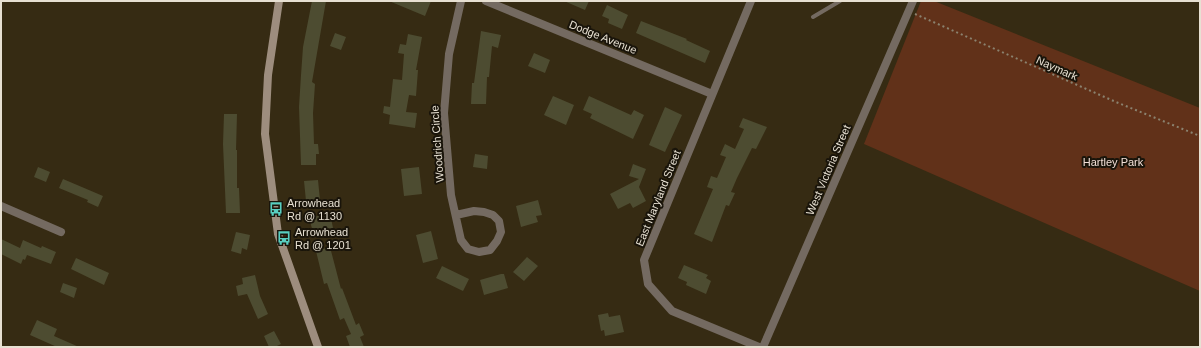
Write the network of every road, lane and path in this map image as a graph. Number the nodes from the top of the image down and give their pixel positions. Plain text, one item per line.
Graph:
1 (279, 1) edge
2 (461, 1) edge
3 (486, 1) edge
4 (751, 1) edge
5 (840, 1) edge
6 (913, 1) edge
7 (908, 12) junction
8 (813, 17) dead end
9 (712, 94) junction
10 (1200, 136) edge
11 (1, 206) edge
12 (456, 215) junction
13 (61, 232) dead end
14 (318, 347) edge
15 (759, 347) edge
16 (763, 347) edge

1 - 14 street
2 - 12 street, Woodrich Circle
3 - 9 street, Dodge Avenue
4 - 9 street, East Maryland Street
5 - 8 lane
6 - 7 street, West Victoria Street
7 - 10 path, Naymark
7 - 16 street, West Victoria Street
9 - 15 street, East Maryland Street
11 - 13 street
12 - 12 street, Woodrich Circle

